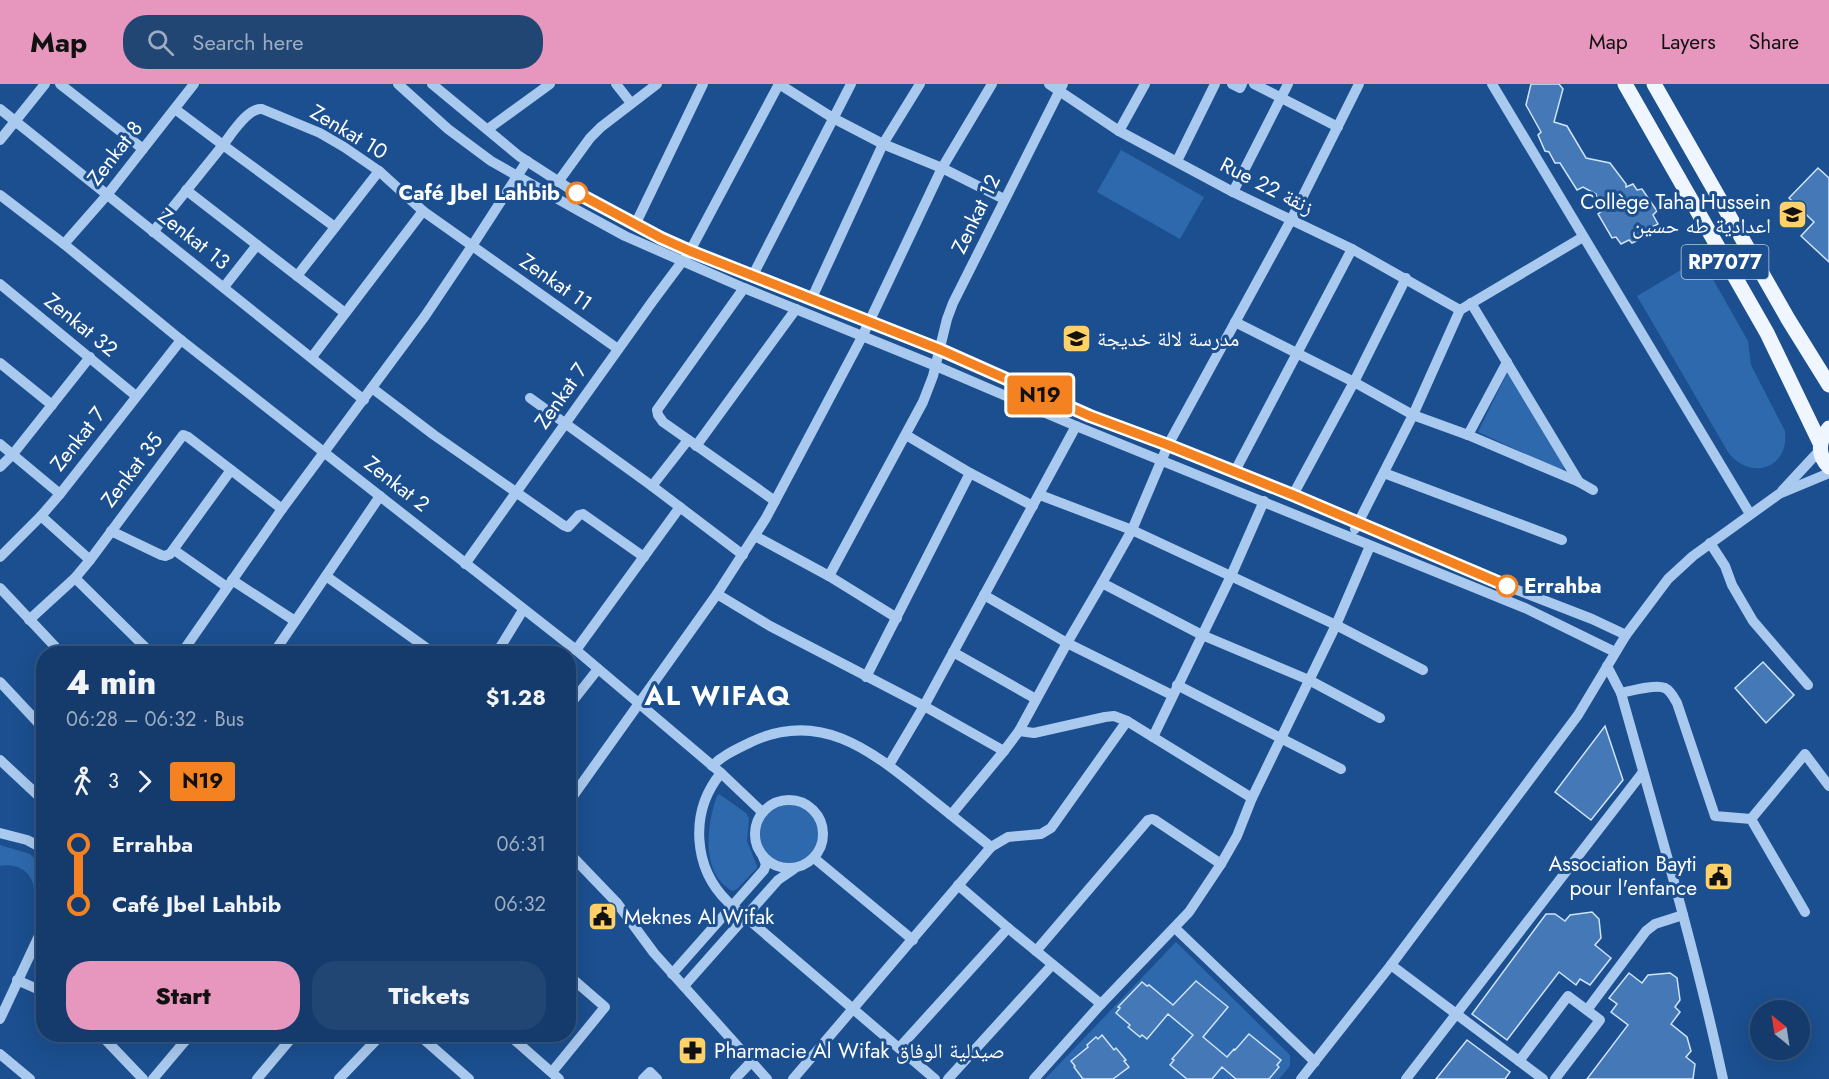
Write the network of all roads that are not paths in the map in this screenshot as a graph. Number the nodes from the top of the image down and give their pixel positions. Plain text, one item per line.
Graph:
1 (45, 84) edge
2 (60, 84) edge
3 (194, 84) edge
4 (398, 84) edge
5 (550, 84) edge
6 (616, 84) edge
7 (657, 84) edge
8 (703, 84) edge
9 (779, 84) edge
10 (851, 84) edge
11 (920, 84) edge
12 (992, 84) edge
13 (1049, 84) edge
14 (1144, 84) edge
15 (1215, 84) edge
16 (1232, 84) edge
17 (1242, 84) edge
18 (1254, 84) edge
19 (1288, 84) edge
20 (1359, 84) edge
21 (1492, 84) edge
22 (1625, 84) edge
23 (1654, 84) edge
24 (438, 86) edge
25 (1061, 87) edge
26 (1280, 98) junction
27 (631, 103) junction
28 (0, 109) edge
29 (175, 109) junction
30 (833, 118) junction
31 (15, 121) junction
32 (1338, 127) junction
33 (488, 129) junction
34 (1119, 131) junction
35 (0, 140) edge
36 (883, 144) junction
37 (223, 145) junction
38 (143, 149) junction
39 (527, 161) junction
40 (1177, 161) junction
41 (942, 168) junction
42 (379, 171) junction
43 (517, 177) junction
44 (558, 182) junction
45 (186, 190) junction
46 (1233, 192) junction
47 (0, 195) edge
48 (107, 195) junction
49 (1004, 199) junction
50 (423, 211) junction
51 (1291, 220) junction
52 (635, 225) junction
53 (335, 227) junction
54 (153, 232) junction
55 (1583, 237) junction
56 (64, 243) junction
57 (257, 244) junction
58 (472, 246) junction
59 (1352, 249) junction
60 (690, 251) junction
61 (682, 261) junction
62 (297, 276) junction
63 (752, 277) junction
64 (1406, 278) junction
65 (0, 284) edge
66 (224, 287) junction
67 (744, 288) junction
68 (811, 300) junction
69 (1472, 303) junction
70 (796, 309) junction
71 (1460, 310) junction
72 (345, 313) junction
73 (868, 322) junction
74 (1235, 322) junction
75 (862, 337) junction
76 (181, 340) junction
77 (618, 349) junction
78 (941, 350) junction
79 (1298, 354) junction
80 (90, 357) junction
81 (312, 357) junction
82 (1507, 362) junction
83 (0, 363) edge
84 (936, 366) junction
85 (1354, 382) junction
86 (1829, 385) edge
87 (372, 388) junction
88 (136, 396) junction
89 (530, 398) dead end
90 (364, 400) junction
91 (52, 405) junction
92 (1413, 415) junction
93 (565, 423) junction
94 (1076, 426) junction
95 (1829, 428) edge
96 (906, 435) junction
97 (1468, 435) junction
98 (692, 443) junction
99 (0, 444) edge
100 (1168, 445) junction
101 (1820, 447) junction
102 (325, 453) junction
103 (13, 454) junction
104 (1161, 460) junction
105 (0, 467) edge
106 (1829, 467) edge
107 (231, 470) junction
108 (1235, 471) junction
109 (970, 473) junction
110 (1384, 473) junction
111 (1829, 473) edge
112 (1579, 482) junction
113 (652, 486) junction
114 (1593, 490) dead end
115 (517, 493) junction
116 (60, 494) junction
117 (1779, 494) junction
118 (1040, 495) junction
119 (1293, 495) junction
120 (380, 496) junction
121 (775, 501) junction
122 (1264, 501) junction
123 (1033, 506) junction
124 (680, 507) junction
125 (282, 509) junction
126 (1750, 514) junction
127 (41, 516) junction
128 (1358, 523) junction
129 (1132, 530) junction
130 (111, 531) junction
131 (755, 536) junction
132 (1352, 538) junction
133 (1562, 540) dead end
134 (1710, 543) junction
135 (1370, 546) junction
136 (174, 550) junction
137 (743, 555) junction
138 (0, 557) edge
139 (644, 557) junction
140 (90, 560) junction
141 (465, 564) junction
142 (326, 576) junction
143 (829, 576) junction
144 (1232, 576) junction
145 (75, 578) junction
146 (230, 583) junction
147 (1102, 583) junction
148 (0, 588) edge
149 (717, 594) junction
150 (984, 595) junction
151 (523, 610) junction
152 (897, 618) junction
153 (29, 620) junction
154 (295, 621) junction
155 (1336, 625) junction
156 (1202, 635) junction
157 (1626, 635) junction
158 (1067, 643) junction
159 (54, 646) edge
160 (144, 646) edge
161 (187, 646) edge
162 (278, 646) edge
163 (424, 646) edge
164 (501, 646) edge
165 (571, 646) edge
166 (576, 650) joint
167 (953, 652) junction
168 (1615, 652) junction
169 (1608, 666) junction
170 (598, 669) junction
171 (1424, 670) dead end
172 (867, 677) junction
173 (1309, 680) junction
174 (0, 682) edge
175 (1808, 685) dead end
176 (1175, 690) junction
177 (1620, 693) junction
178 (576, 697) edge
179 (1036, 699) junction
180 (638, 704) junction
181 (924, 706) junction
182 (1380, 718) dead end
183 (36, 720) edge
184 (1127, 721) junction
185 (1019, 731) junction
186 (1153, 737) junction
187 (1281, 738) junction
188 (1004, 752) junction
189 (0, 760) edge
190 (889, 765) junction
191 (1341, 769) dead end
192 (716, 770) junction
193 (1643, 772) junction
194 (1829, 786) edge
195 (576, 792) edge
196 (36, 794) edge
197 (1252, 798) junction
198 (762, 812) junction
199 (951, 815) junction
200 (1751, 819) junction
201 (0, 833) edge
202 (36, 845) edge
203 (991, 848) junction
204 (763, 857) junction
205 (814, 858) junction
206 (576, 860) edge
207 (1221, 864) junction
208 (797, 868) junction
209 (958, 885) junction
210 (733, 906) junction
211 (1805, 912) dead end
212 (1683, 915) junction
213 (746, 916) junction
214 (1008, 928) junction
215 (1175, 928) junction
216 (913, 940) junction
217 (36, 942) edge
218 (1036, 951) junction
219 (1391, 965) junction
220 (1052, 966) junction
221 (672, 974) junction
222 (17, 981) junction
223 (576, 982) edge
224 (684, 986) junction
225 (36, 989) edge
226 (1101, 1004) junction
227 (854, 1009) junction
228 (1587, 1010) junction
229 (1457, 1014) junction
230 (0, 1019) edge
231 (108, 1042) edge
232 (185, 1042) edge
233 (288, 1042) edge
234 (374, 1042) edge
235 (427, 1042) edge
236 (517, 1042) edge
237 (899, 1048) junction
238 (0, 1054) edge
239 (1519, 1061) junction
240 (751, 1062) junction
241 (1314, 1062) junction
242 (555, 1075) edge
243 (921, 1075) edge
244 (30, 1079) edge
245 (143, 1079) edge
246 (153, 1079) edge
247 (257, 1079) edge
248 (339, 1079) edge
249 (469, 1079) edge
250 (643, 1079) edge
251 (657, 1079) edge
252 (735, 1079) edge
253 (767, 1079) edge
254 (793, 1079) edge
255 (935, 1079) edge
256 (948, 1079) edge
257 (1034, 1079) edge
258 (1301, 1079) edge
259 (1406, 1079) edge
260 (1543, 1079) edge
261 (1555, 1079) edge
262 (1723, 1079) edge

1 - 31 street
2 - 38 street
3 - 29 street, Zenkat 8
4 - 43 street
5 - 33 street
6 - 27 street
7 - 27 street
8 - 52 street
9 - 30 street
9 - 60 street, Zenkat 7
10 - 30 street
11 - 36 street
12 - 41 street
13 - 25 street, Rue 22 زنقة
14 - 34 street
15 - 40 street
16 - 17 street
18 - 26 street
19 - 26 street
20 - 32 street
21 - 55 street
22 - 101 main road, RP7077
23 - 86 main road, RP7077
24 - 33 street
25 - 34 street, Rue 22 زنقة
25 - 49 street, Zenkat 12
26 - 32 street
26 - 46 street
27 - 44 street
28 - 31 street, Zenkat 13
29 - 37 street
29 - 38 street, Zenkat 8
30 - 36 street
30 - 63 street
31 - 35 street
31 - 48 street, Zenkat 13
32 - 51 street
33 - 39 street
34 - 40 street, Rue 22 زنقة
36 - 41 street
36 - 68 street
37 - 42 street, Zenkat 10
37 - 45 street
37 - 53 street
38 - 48 street, Zenkat 8
39 - 43 street
39 - 44 street
40 - 46 street, Rue 22 زنقة
41 - 49 street
41 - 73 street
42 - 50 street, Zenkat 10
42 - 53 street
43 - 58 street
43 - 61 street
44 - 52 street
45 - 54 street
45 - 57 street
46 - 51 street, Rue 22 زنقة
47 - 56 street, Zenkat 2
48 - 54 street, Zenkat 13
48 - 56 street, Zenkat 8
49 - 78 street, Zenkat 12
50 - 58 street, Zenkat 10
50 - 72 street
51 - 59 street, Rue 22 زنقة
51 - 74 street
52 - 60 street
53 - 62 street
54 - 66 street, Zenkat 13
55 - 69 street
55 - 126 street
56 - 76 street, Zenkat 2
57 - 62 street
57 - 66 street
58 - 77 street, Zenkat 11
58 - 87 street
59 - 64 street, Rue 22 زنقة
59 - 79 street
60 - 61 street, Zenkat 7
60 - 63 street
61 - 67 street
61 - 77 street, Zenkat 7
62 - 72 street
63 - 68 street
64 - 71 street, Rue 22 زنقة
64 - 85 street
65 - 80 street, Zenkat 32
66 - 81 street, Zenkat 13
67 - 70 street
67 - 98 street
68 - 73 street
69 - 71 street
69 - 82 street
70 - 75 street
70 - 98 street
71 - 92 street
72 - 81 street
73 - 75 street
73 - 78 street
74 - 79 street
74 - 100 street
75 - 84 street
75 - 121 street
76 - 88 street, Zenkat 7
76 - 102 street, Zenkat 2
77 - 93 street, Zenkat 7
78 - 84 street, Zenkat 12
78 - 100 street
79 - 85 street
79 - 108 street
80 - 88 street, Zenkat 32
80 - 91 street
81 - 90 street, Zenkat 13
82 - 97 street
82 - 112 street
83 - 91 street
84 - 94 street
84 - 96 street, Zenkat 12
85 - 92 street
85 - 119 street
87 - 90 street
87 - 115 street
88 - 116 street, Zenkat 7
89 - 93 street
90 - 102 street
91 - 103 street
92 - 97 street
92 - 110 street
93 - 113 street
93 - 115 street, Zenkat 7
94 - 104 street
94 - 118 street
95 - 101 main road
96 - 109 street
96 - 143 street, Zenkat 12
97 - 112 street
98 - 113 street
98 - 121 street
99 - 103 street
100 - 104 street
100 - 108 street
101 - 106 main road, RP7077
101 - 117 street
102 - 120 street, Zenkat 2
102 - 125 street
103 - 105 street
103 - 116 street
104 - 122 street
104 - 129 street
107 - 125 street, Zenkat 35
107 - 130 street, Zenkat 35
107 - 136 street
108 - 119 street
109 - 123 street
109 - 152 street
110 - 128 street
110 - 133 street
111 - 117 street
112 - 114 street
113 - 124 street
115 - 139 street
115 - 141 street, Zenkat 7
116 - 127 street, Zenkat 7
117 - 126 street
118 - 123 street
118 - 129 street
119 - 128 street
120 - 141 street, Zenkat 2
120 - 142 street
121 - 131 street
122 - 132 street
122 - 144 street
123 - 150 street
124 - 137 street
124 - 139 street
125 - 146 street
126 - 134 street
127 - 138 street, Zenkat 7
127 - 140 street
128 - 132 street
128 - 157 street
129 - 144 street
129 - 147 street
130 - 136 street
130 - 140 street, Zenkat 35
131 - 137 street
131 - 143 street
132 - 135 street
134 - 157 street
134 - 175 street
135 - 155 street
135 - 168 street
136 - 146 street
137 - 149 street
139 - 166 street
140 - 145 street, Zenkat 35
141 - 151 street, Zenkat 2
142 - 154 street
142 - 163 street
143 - 152 street
144 - 155 street
144 - 156 street
145 - 153 street, Zenkat 35
145 - 160 street
146 - 154 street
146 - 161 street
147 - 156 street
147 - 158 street
148 - 153 street
149 - 172 street
149 - 180 street
150 - 158 street
150 - 167 street
151 - 164 street
151 - 165 street, Zenkat 2
152 - 172 street
153 - 159 street
154 - 162 street
155 - 171 street
155 - 173 street
156 - 173 street
156 - 176 street
157 - 168 street
158 - 176 street
158 - 179 street
166 - 170 street, Zenkat 2
167 - 179 street
167 - 181 street
168 - 169 street
169 - 177 street
169 - 219 street
170 - 178 street
170 - 180 street, Zenkat 2
172 - 181 street
173 - 182 street
173 - 187 street
174 - 183 street
176 - 186 street
176 - 187 street
177 - 193 street
177 - 200 street
179 - 185 street
180 - 192 street, Zenkat 2
180 - 195 street
181 - 188 street
181 - 190 street
184 - 185 street
184 - 186 street
184 - 203 street
185 - 188 street
186 - 197 street
187 - 191 street
187 - 197 street
188 - 199 street
189 - 196 street
190 - 192 street
190 - 199 street
192 - 198 street, Zenkat 2
192 - 210 street
193 - 212 street
193 - 229 street
194 - 200 street
197 - 207 street
198 - 204 street
198 - 205 street
199 - 203 street
200 - 211 street
201 - 202 street
203 - 209 street
204 - 208 street
204 - 210 street
205 - 208 street
205 - 216 street
206 - 221 street
207 - 215 street
207 - 218 street
208 - 213 street
209 - 214 street
209 - 216 street
210 - 213 street
210 - 221 street
212 - 228 street
212 - 262 street
213 - 224 street
213 - 227 street
214 - 218 street
214 - 237 street
215 - 226 street
215 - 241 street
216 - 227 street
217 - 222 street
218 - 220 street
219 - 229 street
219 - 241 street
220 - 226 street
220 - 256 street
221 - 224 street
222 - 225 street
222 - 230 street
223 - 242 street
224 - 240 street
226 - 257 street
227 - 237 street
227 - 254 street
228 - 239 street
228 - 261 street
229 - 239 street
229 - 259 street
231 - 245 street
232 - 246 street
233 - 247 street
234 - 248 street
235 - 249 street
236 - 242 street
237 - 243 street
238 - 244 street
239 - 260 street
240 - 252 street
240 - 253 street
241 - 258 street
243 - 255 street
250 - 251 street

